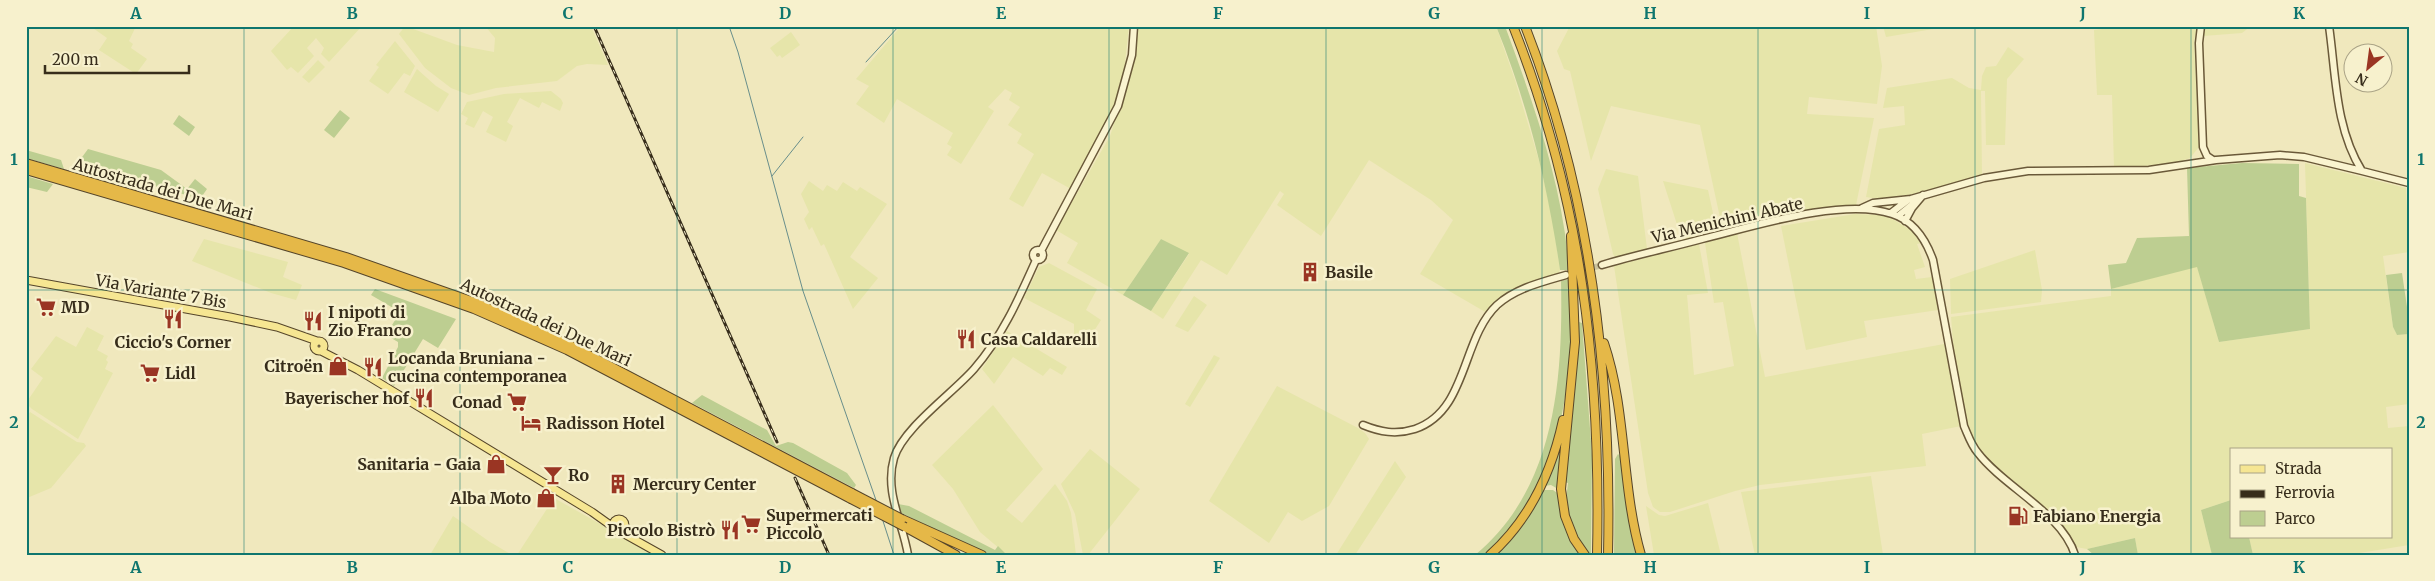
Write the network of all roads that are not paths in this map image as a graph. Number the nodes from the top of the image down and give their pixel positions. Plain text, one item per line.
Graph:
1 (1134, 26) edge
2 (1513, 26) edge
3 (1525, 26) edge
4 (2201, 26) edge
5 (2329, 26) edge
6 (2203, 158) junction
7 (26, 163) edge
8 (26, 170) edge
9 (2362, 171) junction
10 (2409, 183) edge
11 (1914, 200) junction
12 (1859, 210) junction
13 (1894, 215) junction
14 (1905, 220) junction
15 (1573, 228) junction
16 (1602, 265) tunnel mouth
17 (1566, 276) dead end
18 (26, 280) edge
19 (1600, 329) junction
20 (1570, 386) junction
21 (1363, 425) dead end
22 (852, 496) junction
23 (592, 512) junction
24 (617, 519) junction
25 (902, 519) junction
26 (625, 525) junction
27 (616, 529) junction
28 (638, 540) junction
29 (662, 555) edge
30 (908, 555) edge
31 (956, 555) edge
32 (971, 555) edge
33 (982, 555) edge
34 (1490, 555) edge
35 (1585, 555) edge
36 (1597, 555) edge
37 (1608, 555) edge
38 (1641, 555) edge
39 (2075, 555) edge

1 - 30 street
2 - 15 highway
3 - 19 highway
4 - 6 street
5 - 9 street
6 - 9 street
6 - 11 street
7 - 22 highway, Autostrada dei Due Mari
8 - 22 highway, Autostrada dei Due Mari
9 - 10 street
11 - 12 street
11 - 13 street
11 - 14 street
12 - 13 street
12 - 16 street, Via Menichini Abate
13 - 14 street
14 - 39 street
15 - 20 highway
15 - 36 highway
17 - 21 street
18 - 23 main road, Via Variante 7 Bis
19 - 37 highway
19 - 38 highway
20 - 34 highway
20 - 35 highway
22 - 25 highway, Autostrada dei Due Mari, bridge
22 - 31 highway, Autostrada dei Due Mari, bridge
23 - 24 main road, Via Variante 7 Bis
23 - 27 main road, Via Variante 7 Bis
24 - 26 main road
24 - 27 main road
25 - 32 highway, Autostrada dei Due Mari
25 - 33 highway
26 - 27 main road
26 - 28 main road, Via Variante 7 Bis
27 - 28 main road, Via Variante 7 Bis
28 - 29 main road, Via Variante 7 Bis

